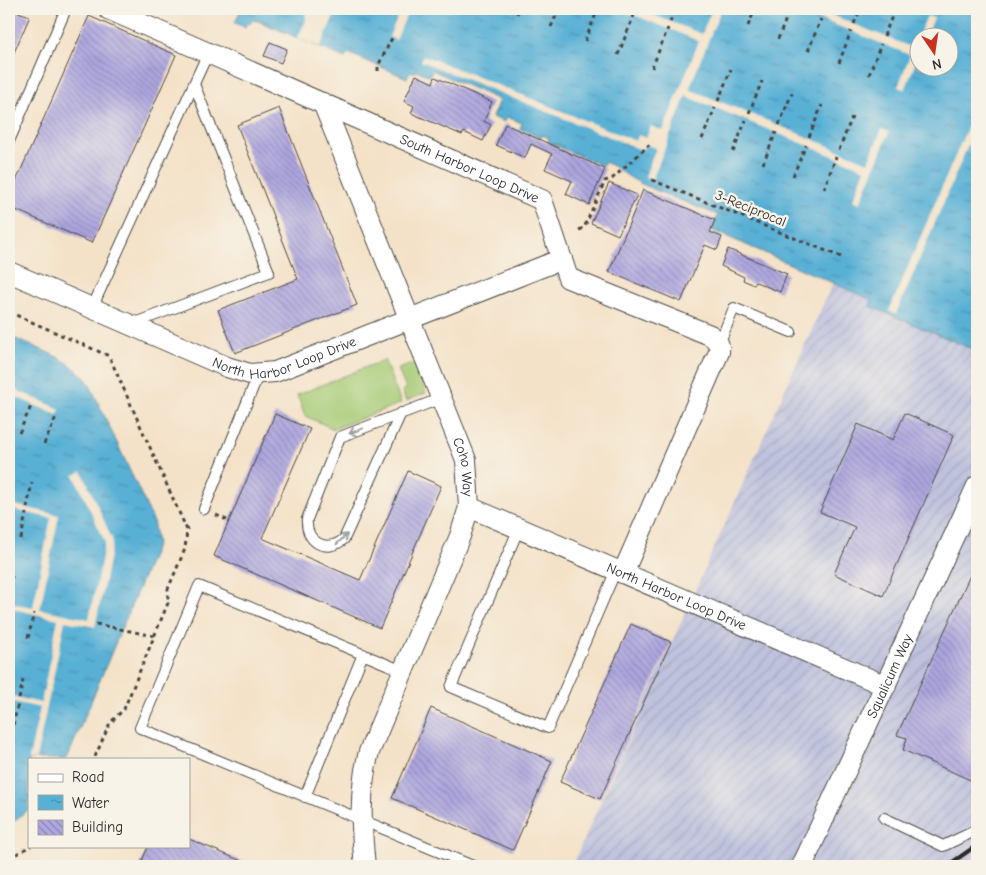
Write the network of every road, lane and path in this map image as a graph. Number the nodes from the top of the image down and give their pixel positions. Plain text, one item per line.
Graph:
1 (66, 9) edge
2 (108, 9) edge
3 (519, 9) edge
4 (559, 9) edge
5 (598, 9) edge
6 (676, 9) edge
7 (755, 9) edge
8 (790, 9) edge
9 (860, 9) edge
10 (895, 9) edge
11 (517, 14) dead end
12 (634, 15) dead end
13 (821, 19) dead end
14 (670, 22) dead end
15 (854, 24) dead end
16 (748, 26) dead end
17 (551, 28) dead end
18 (668, 28) dead end
19 (851, 31) dead end
20 (884, 36) dead end
21 (392, 38) dead end
22 (778, 38) dead end
23 (585, 41) dead end
24 (882, 44) dead end
25 (808, 51) dead end
26 (208, 53) junction
27 (618, 55) dead end
28 (838, 63) dead end
29 (652, 68) dead end
30 (731, 69) dead end
31 (378, 71) dead end
32 (868, 75) dead end
33 (762, 81) dead end
34 (194, 84) junction
35 (792, 93) dead end
36 (718, 101) dead end
37 (322, 103) junction
38 (822, 105) dead end
39 (715, 108) dead end
40 (749, 113) dead end
41 (852, 117) dead end
42 (746, 120) dead end
43 (778, 125) dead end
44 (776, 132) dead end
45 (809, 137) dead end
46 (702, 139) dead end
47 (9, 141) edge
48 (649, 145) dead end
49 (806, 145) dead end
50 (839, 150) dead end
51 (733, 152) dead end
52 (836, 157) dead end
53 (763, 164) dead end
54 (793, 176) dead end
55 (652, 180) dead end
56 (824, 188) dead end
57 (579, 230) dead end
58 (841, 256) dead end
59 (562, 259) junction
60 (9, 272) edge
61 (92, 308) junction
62 (9, 312) edge
63 (410, 319) junction
64 (130, 325) junction
65 (791, 332) dead end
66 (719, 344) junction
67 (258, 375) junction
68 (442, 398) junction
69 (32, 404) dead end
70 (401, 413) junction
71 (57, 415) dead end
72 (19, 433) dead end
73 (44, 444) dead end
74 (32, 482) dead end
75 (977, 486) edge
76 (469, 506) junction
77 (27, 508) dead end
78 (204, 509) dead end
79 (26, 513) dead end
80 (519, 528) junction
81 (21, 538) dead end
82 (619, 571) junction
83 (12, 576) dead end
84 (9, 594) edge
85 (34, 613) dead end
86 (96, 624) dead end
87 (154, 636) junction
88 (28, 638) dead end
89 (363, 654) junction
90 (403, 671) junction
91 (24, 676) dead end
92 (886, 686) junction
93 (19, 698) dead end
94 (18, 703) dead end
95 (13, 725) dead end
96 (94, 758) edge
97 (304, 797) junction
98 (884, 818) dead end
99 (361, 820) junction
100 (977, 830) edge
101 (28, 848) edge
102 (9, 858) edge
103 (365, 866) edge
104 (473, 866) edge
105 (802, 866) edge

1 - 47 lane
2 - 26 street, South Harbor Loop Drive
3 - 11 path
4 - 17 path
5 - 23 path
6 - 14 path
7 - 16 path
8 - 22 path
9 - 15 path
10 - 20 path
12 - 27 path
13 - 25 path
18 - 29 path
19 - 28 path
21 - 31 path
24 - 32 path
26 - 34 lane
26 - 37 street, South Harbor Loop Drive
30 - 36 path
33 - 40 path
34 - 61 lane
34 - 64 lane
35 - 43 path
37 - 59 street, South Harbor Loop Drive
37 - 63 street, Coho Way
38 - 45 path
39 - 46 path
41 - 50 path
42 - 51 path
44 - 53 path
48 - 57 path
49 - 54 path
52 - 56 path
55 - 58 path, 3-Reciprocal
59 - 63 street, North Harbor Loop Drive
59 - 66 street, South Harbor Loop Drive
60 - 61 street, North Harbor Loop Drive
61 - 64 street, North Harbor Loop Drive
62 - 87 path
63 - 67 street, North Harbor Loop Drive
63 - 68 street, Coho Way
64 - 67 street, North Harbor Loop Drive
65 - 66 lane
66 - 82 street
67 - 78 lane
68 - 70 lane
68 - 76 street, Coho Way
69 - 72 path
70 -> 70 lane
71 - 73 path
74 - 77 path
75 - 92 street, Squalicum Way
76 - 80 street, North Harbor Loop Drive
76 - 90 street, Coho Way
79 - 81 path
80 - 82 street, North Harbor Loop Drive
80 - 82 lane
82 - 92 street, North Harbor Loop Drive
83 - 84 path
85 - 88 path
86 - 87 path
87 - 96 path
89 - 90 lane
89 - 97 lane
89 - 97 lane
90 - 99 street, Coho Way
91 - 93 path
92 - 105 street, Squalicum Way
94 - 95 path
97 - 99 lane
98 - 100 lane
99 - 103 street, Coho Way
99 - 104 lane
101 - 102 path

